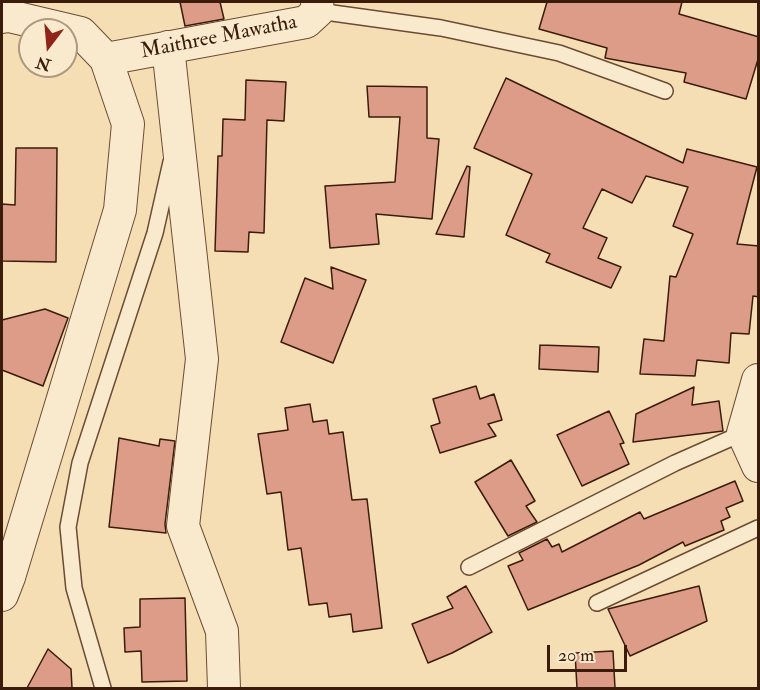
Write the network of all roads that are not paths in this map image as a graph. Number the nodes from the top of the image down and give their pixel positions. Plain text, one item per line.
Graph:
1 (318, 6) edge
2 (6, 11) edge
3 (168, 47) junction
4 (106, 59) junction
5 (665, 91) dead end
6 (178, 130) junction
7 (759, 380) edge
8 (744, 433) junction
9 (759, 466) edge
10 (759, 528) edge
11 (469, 567) dead end
12 (2, 596) edge
13 (597, 603) dead end
14 (103, 688) edge
15 (224, 688) edge

1 - 3 street, Maithree Mawatha
1 - 5 lane
2 - 4 street
3 - 4 street, Maithree Mawatha
3 - 6 street
4 - 12 street
6 - 14 lane
6 - 15 street
7 - 8 street
8 - 9 street
8 - 11 lane
10 - 13 lane

